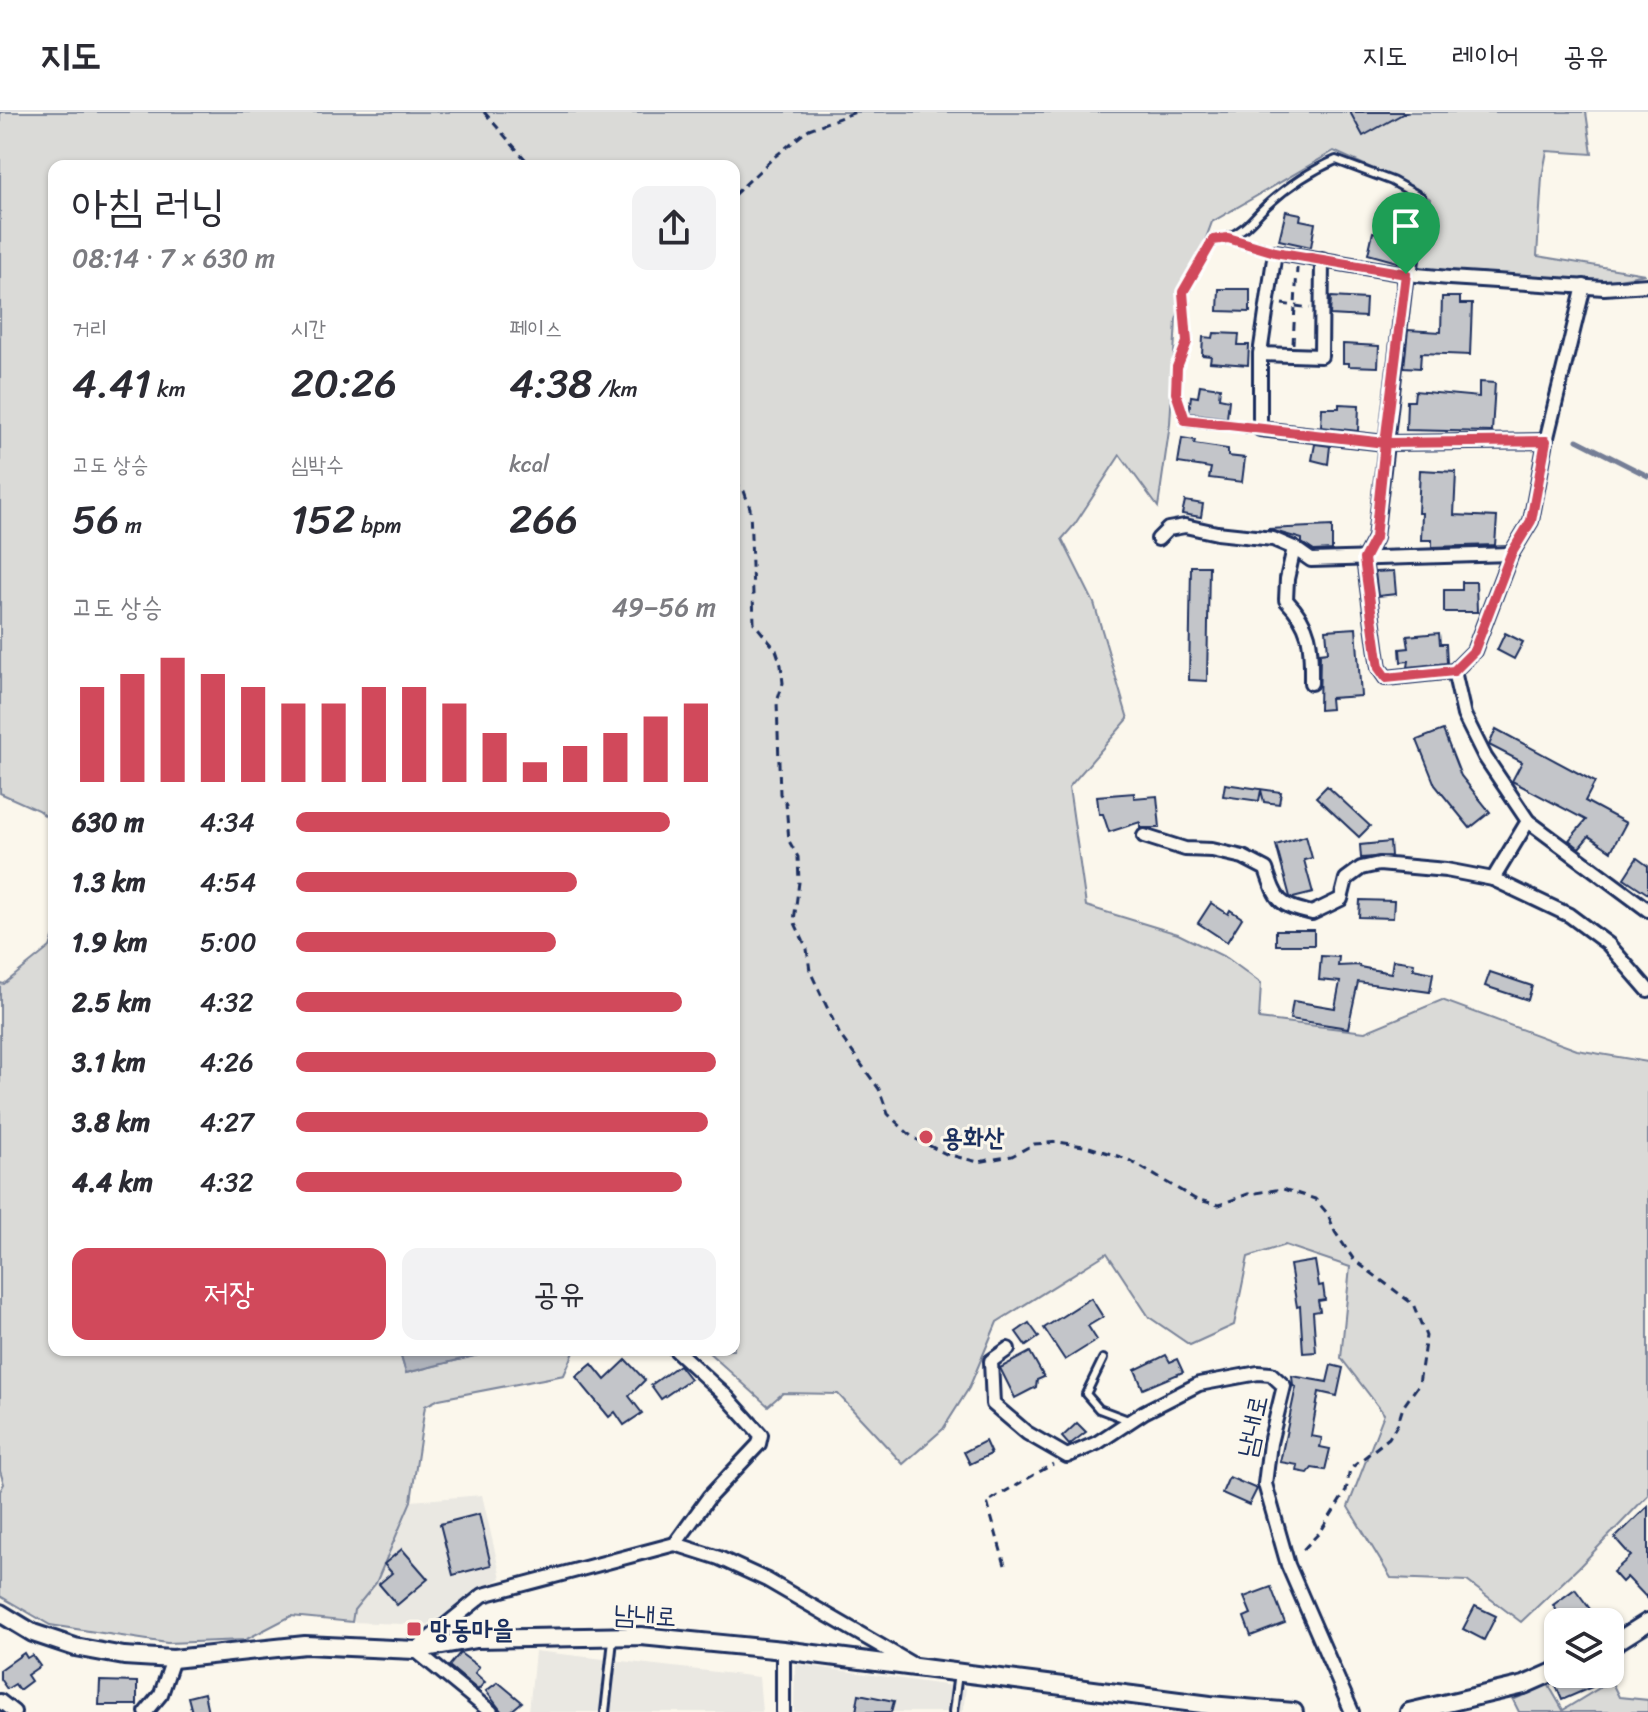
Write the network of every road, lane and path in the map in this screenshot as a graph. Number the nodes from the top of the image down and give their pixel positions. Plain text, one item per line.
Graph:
1 (484, 112) edge
2 (856, 112) edge
3 (526, 160) edge
4 (740, 189) edge
5 (1228, 238) junction
6 (1275, 252) junction
7 (1297, 255) junction
8 (1322, 259) junction
9 (1409, 274) junction
10 (1648, 285) edge
11 (1584, 286) junction
12 (1268, 302) junction
13 (1295, 306) junction
14 (1322, 309) junction
15 (1260, 354) junction
16 (1292, 356) junction
17 (1260, 429) junction
18 (1546, 441) junction
19 (1385, 443) junction
20 (740, 487) edge
21 (1158, 539) dead end
22 (1294, 548) junction
23 (1511, 554) junction
24 (1364, 559) junction
25 (1454, 671) junction
26 (1311, 683) dead end
27 (1528, 821) junction
28 (1144, 836) dead end
29 (1493, 879) junction
30 (1648, 910) edge
31 (1648, 990) edge
32 (1008, 1349) dead end
33 (683, 1356) edge
34 (1103, 1359) dead end
35 (1131, 1421) junction
36 (1067, 1456) junction
37 (675, 1544) junction
38 (1005, 1565) dead end
39 (1288, 1565) junction
40 (0, 1613) edge
41 (1648, 1622) edge
42 (614, 1636) junction
43 (1624, 1637) edge
44 (415, 1650) junction
45 (783, 1650) junction
46 (173, 1659) junction
47 (918, 1668) junction
48 (958, 1673) junction
49 (1544, 1676) edge
50 (0, 1701) edge
51 (14, 1712) edge
52 (146, 1712) edge
53 (491, 1712) edge
54 (605, 1712) edge
55 (783, 1712) edge
56 (953, 1712) edge
57 (1294, 1712) edge
58 (1352, 1712) edge
59 (1409, 1712) edge

1 - 3 path
2 - 4 path
5 - 6 lane
5 - 9 lane
5 - 17 lane
6 - 7 street
6 - 12 street
7 - 8 street
7 - 13 path
8 - 9 street
8 - 14 street
9 - 11 street
9 - 19 street
10 - 11 street
11 - 18 street
12 - 13 path
12 - 15 street
13 - 14 path
13 - 16 path
14 - 16 street
15 - 16 street
15 - 17 street
17 - 19 street
18 - 19 street
18 - 23 street
19 - 24 street
20 - 39 path
21 - 22 street
22 - 24 street
22 - 26 street
23 - 24 street
23 - 25 street
24 - 25 street
25 - 27 street
27 - 29 street
27 - 30 street
28 - 29 street
29 - 31 street
32 - 36 street
33 - 37 street
34 - 35 lane
35 - 36 street, 남내로
35 - 39 street, 남내로
36 - 38 path
37 - 44 street
37 - 47 street
39 - 58 street, 남내로
40 - 46 street, 남내로
41 - 43 street
42 - 44 street, 남내로
42 - 45 street, 남내로
42 - 54 lane
44 - 46 street, 남내로
44 - 53 street
45 - 47 street, 남내로
45 - 55 street
46 - 52 street
47 - 48 street, 남내로
48 - 56 lane
48 - 57 street, 남내로
49 - 59 street
50 - 51 street

